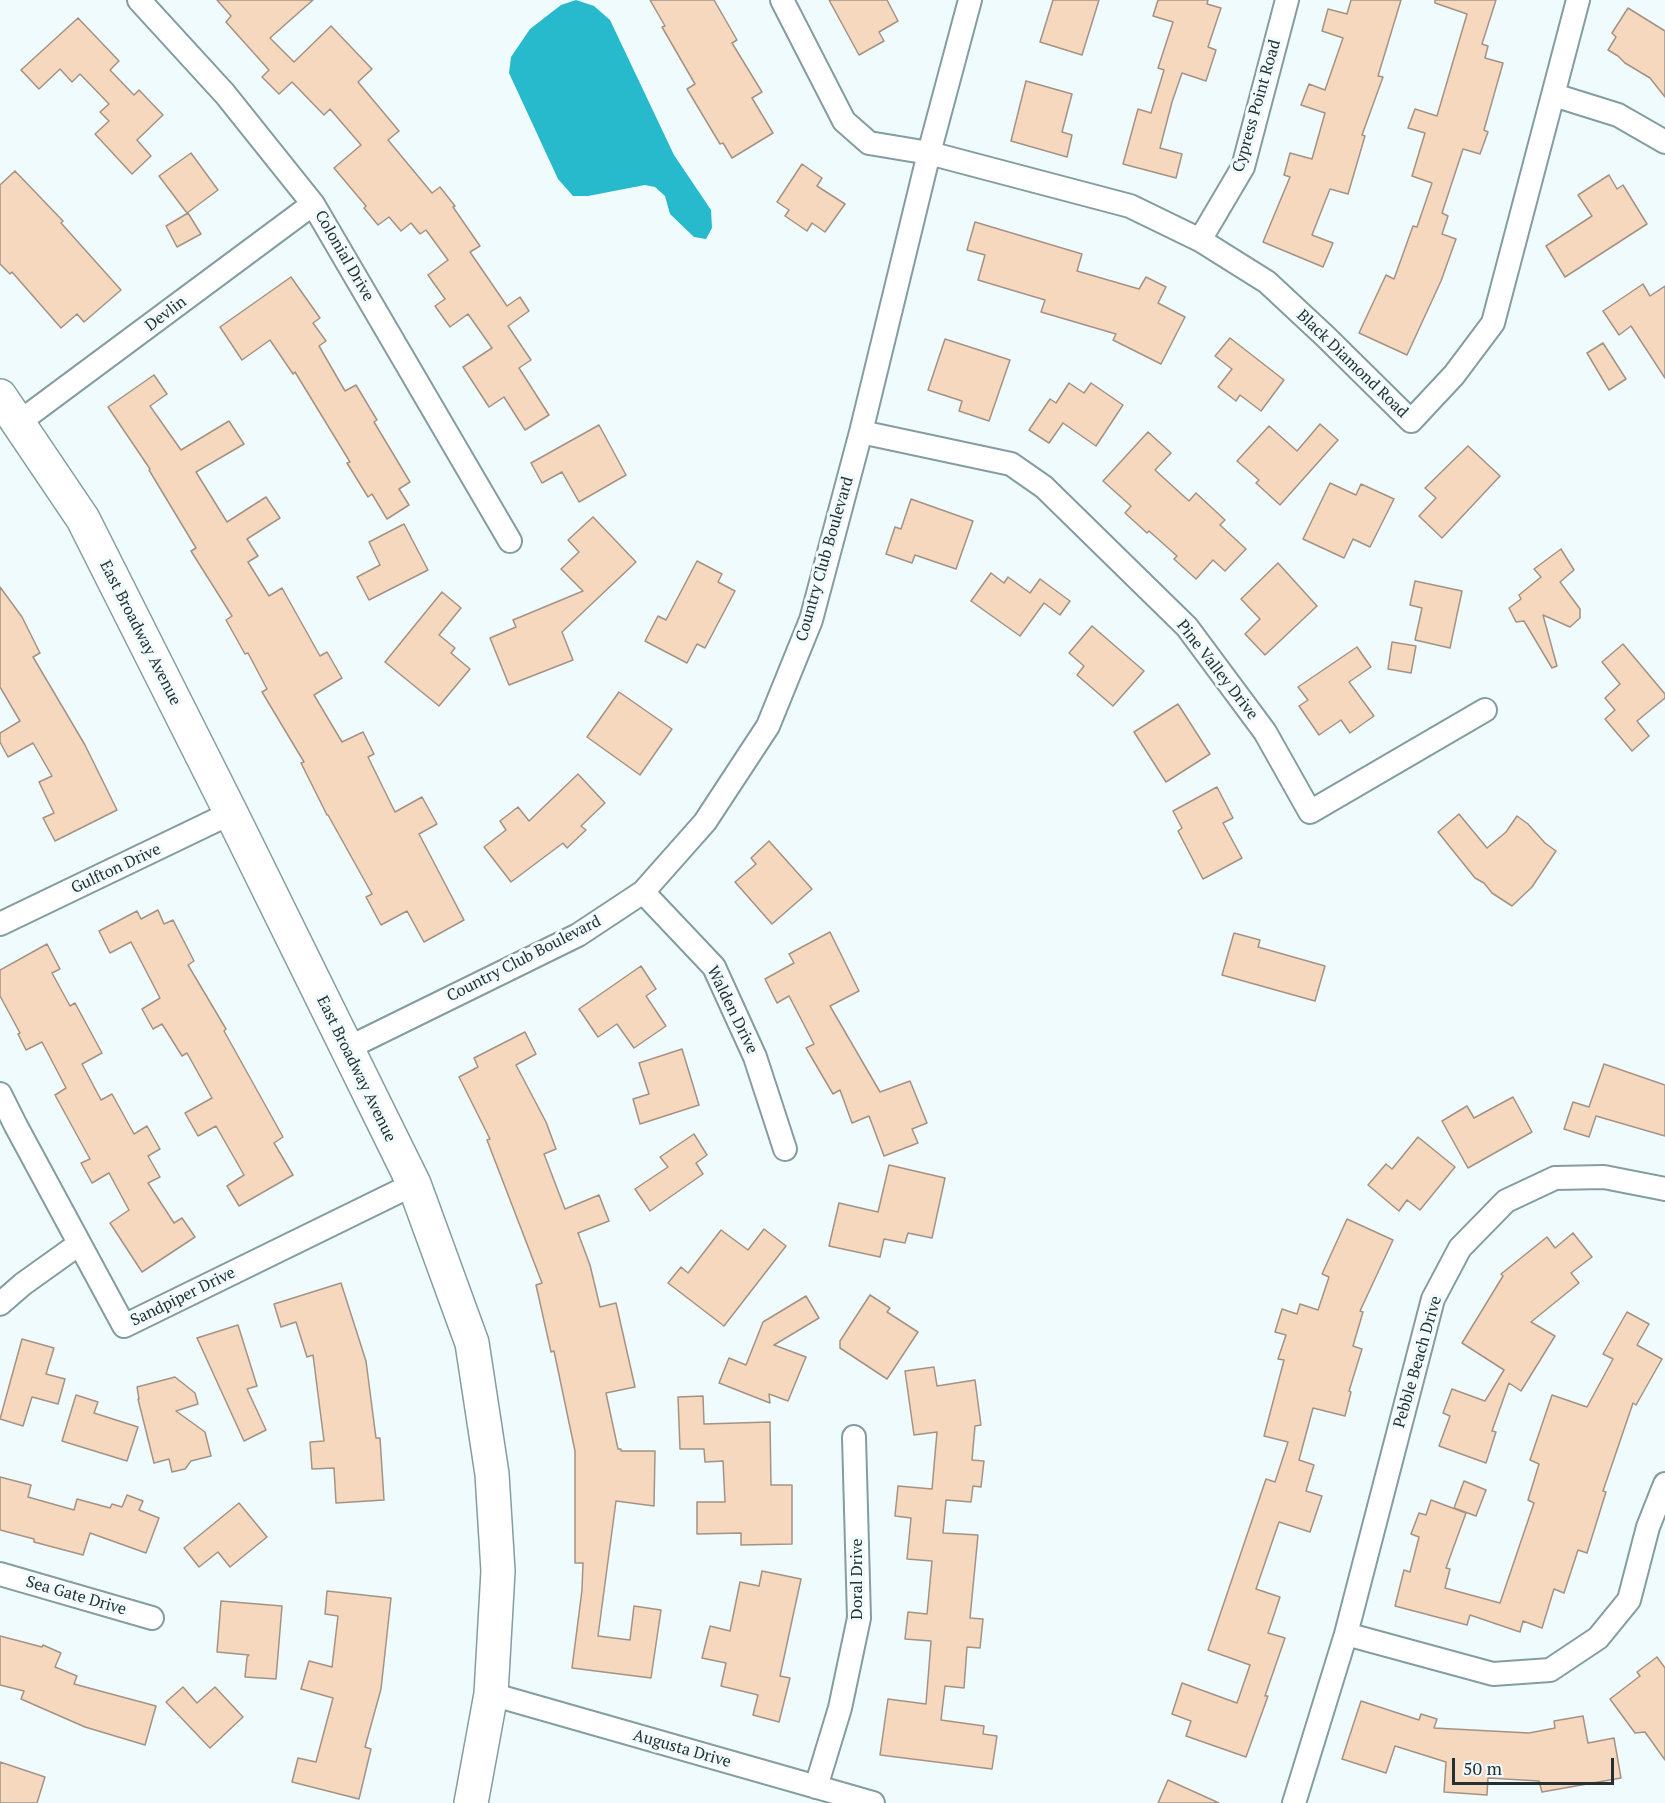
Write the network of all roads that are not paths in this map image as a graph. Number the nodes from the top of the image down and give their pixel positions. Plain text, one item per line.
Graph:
1 (139, 0) edge
2 (782, 0) edge
3 (970, 0) edge
4 (1287, 0) edge
5 (1578, 0) edge
6 (1554, 95) junction
7 (1665, 142) edge
8 (929, 153) junction
9 (313, 204) junction
10 (1200, 240) junction
11 (0, 396) edge
12 (18, 423) junction
13 (861, 432) junction
14 (510, 541) dead end
15 (1485, 710) dead end
16 (231, 813) junction
17 (643, 892) junction
18 (0, 924) edge
19 (346, 1049) junction
20 (0, 1094) edge
21 (785, 1149) dead end
22 (414, 1184) junction
23 (1665, 1189) edge
24 (79, 1244) junction
25 (0, 1304) edge
26 (854, 1437) dead end
27 (1665, 1484) edge
28 (0, 1574) edge
29 (152, 1618) dead end
30 (1346, 1634) junction
31 (491, 1694) junction
32 (816, 1787) junction
33 (471, 1803) edge
34 (873, 1803) edge
35 (1294, 1803) edge

1 - 9 street, Colonial Drive
2 - 8 street, Black Diamond Road
3 - 8 street, Country Club Boulevard
4 - 10 street, Cypress Point Road
5 - 6 street, Black Diamond Road
6 - 7 street
6 - 10 street, Black Diamond Road
8 - 10 street, Black Diamond Road
8 - 13 street, Country Club Boulevard
9 - 12 street, Devlin
9 - 14 street, Colonial Drive
11 - 12 street, East Broadway Avenue
12 - 16 street, East Broadway Avenue
13 - 15 street, Pine Valley Drive
13 - 17 street, Country Club Boulevard
16 - 18 street, Gulfton Drive
16 - 19 street, East Broadway Avenue
17 - 19 street, Country Club Boulevard
17 - 21 street, Walden Drive
19 - 22 street, East Broadway Avenue
20 - 24 street, Sandpiper Drive
22 - 24 street, Sandpiper Drive
22 - 31 street, East Broadway Avenue
23 - 30 street, Pebble Beach Drive
24 - 25 street
26 - 32 street, Doral Drive
27 - 30 street
28 - 29 street, Sea Gate Drive
30 - 35 street, Pebble Beach Drive
31 - 32 street, Augusta Drive
31 - 33 street, East Broadway Avenue
32 - 34 street, Augusta Drive

